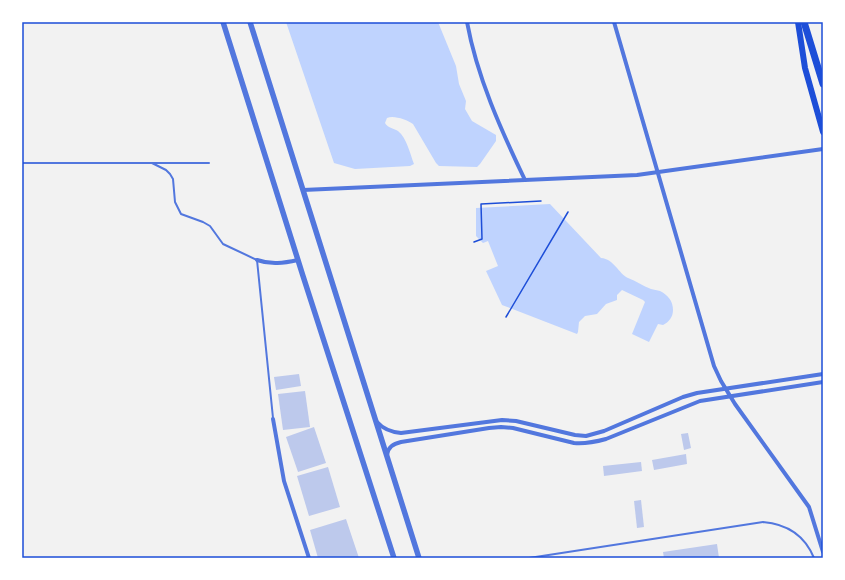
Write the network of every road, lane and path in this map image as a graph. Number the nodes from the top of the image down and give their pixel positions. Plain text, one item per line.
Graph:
1 (223, 22) edge
2 (250, 22) edge
3 (467, 22) edge
4 (614, 22) edge
5 (798, 22) edge
6 (804, 22) edge
7 (823, 84) edge
8 (823, 132) edge
9 (823, 148) edge
10 (152, 163) junction
11 (209, 163) dead end
12 (22, 164) edge
13 (658, 173) junction
14 (525, 180) junction
15 (303, 190) junction
16 (541, 201) dead end
17 (568, 212) dead end
18 (474, 242) dead end
19 (257, 260) junction
20 (298, 260) junction
21 (506, 317) dead end
22 (823, 374) edge
23 (823, 382) edge
24 (725, 388) junction
25 (730, 396) junction
26 (375, 418) junction
27 (273, 419) joint
28 (387, 456) junction
29 (823, 552) edge
30 (309, 558) edge
31 (394, 558) edge
32 (419, 558) edge
33 (529, 558) edge
34 (814, 558) edge

1 - 20 street
2 - 15 street
3 - 14 street
4 - 13 street
5 - 8 main road
6 - 7 main road
9 - 13 street
10 - 11 lane
10 - 12 lane
10 - 19 lane
13 - 14 street
13 - 24 street
14 - 15 street
15 - 26 street
16 - 18 path
17 - 21 path
19 - 20 street
19 - 27 lane
20 - 31 street
22 - 24 street
23 - 25 street
24 - 25 street
24 - 26 street
25 - 28 street
25 - 29 street
26 - 28 street
27 - 30 street
28 - 32 street
33 - 34 lane

